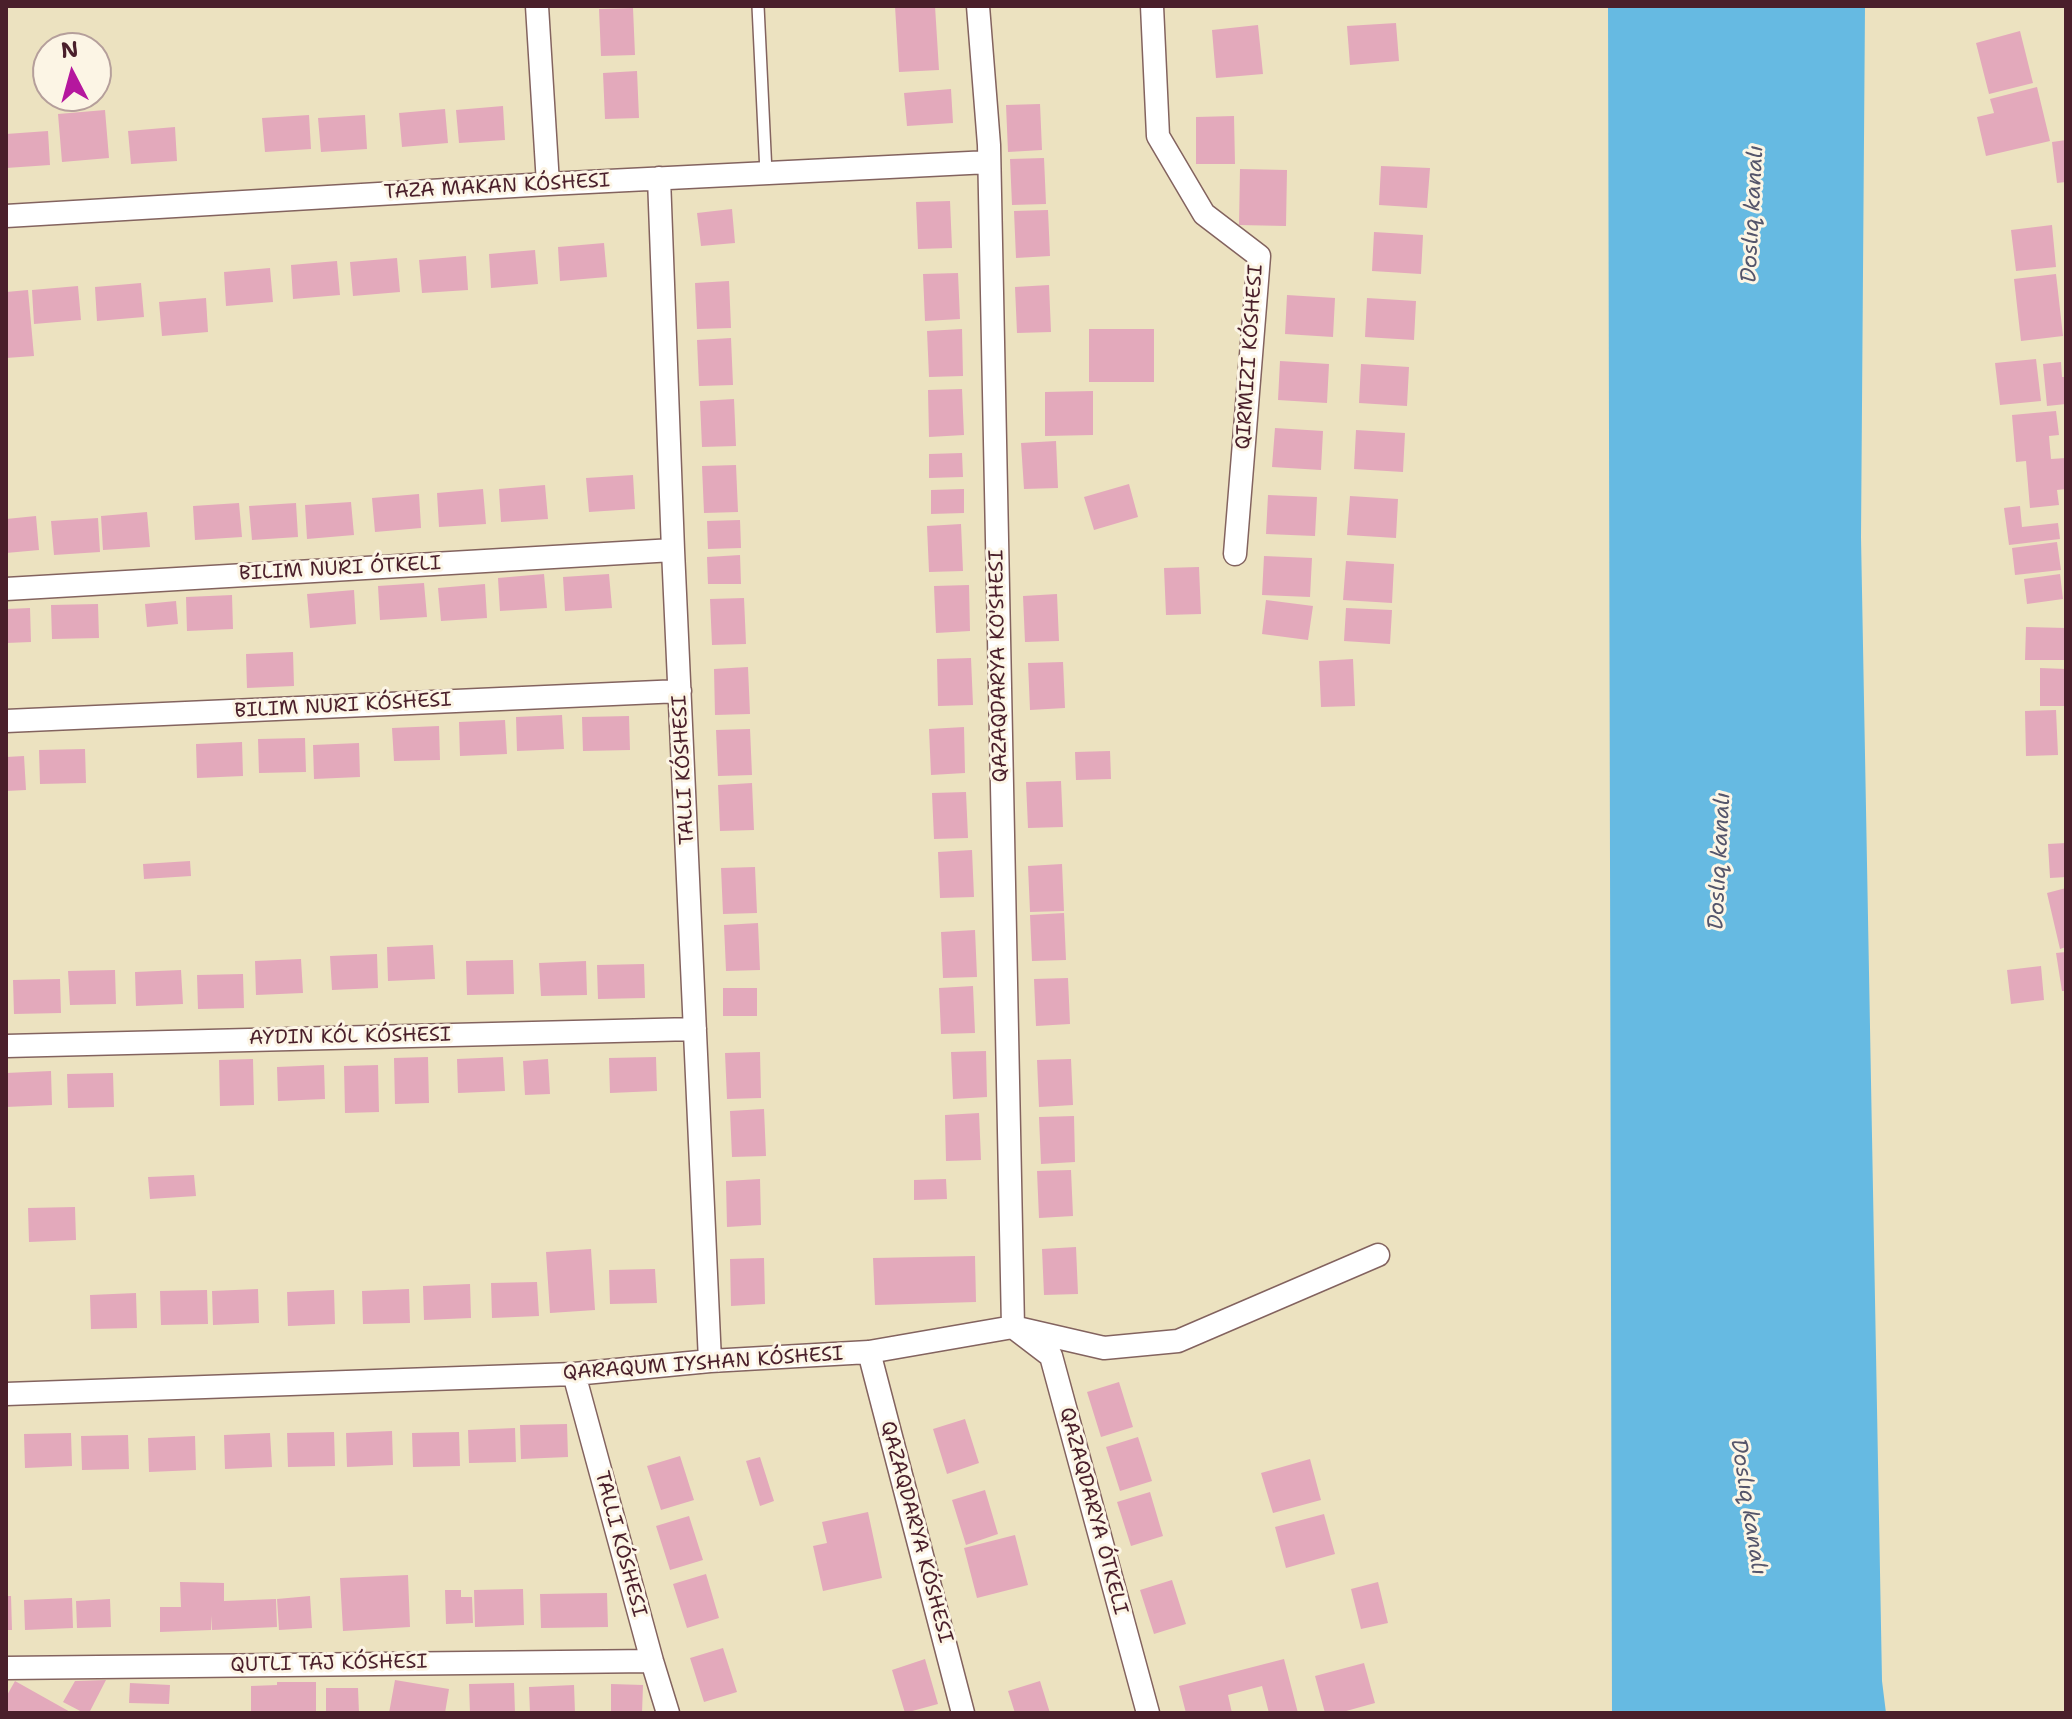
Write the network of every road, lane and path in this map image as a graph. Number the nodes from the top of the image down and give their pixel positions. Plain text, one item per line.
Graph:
1 (537, 6) edge
2 (758, 6) edge
3 (978, 6) edge
4 (1152, 6) edge
5 (989, 162) junction
6 (766, 173) junction
7 (659, 178) junction
8 (548, 184) junction
9 (6, 216) edge
10 (673, 550) junction
11 (1235, 554) dead end
12 (6, 589) edge
13 (680, 691) junction
14 (6, 721) edge
15 (695, 1029) junction
16 (6, 1046) edge
17 (1378, 1255) dead end
18 (1013, 1327) junction
19 (869, 1352) junction
20 (710, 1361) junction
21 (574, 1374) junction
22 (6, 1394) edge
23 (652, 1661) junction
24 (6, 1668) edge
25 (668, 1713) edge
26 (963, 1713) edge
27 (1148, 1713) edge

1 - 8 street
2 - 6 lane
3 - 5 street, QAZAQDARYA KO'SHESI
4 - 11 street
5 - 6 street, TAZA MAKAN KÓSHESI
5 - 18 street, QAZAQDARYA KO'SHESI
6 - 7 street, TAZA MAKAN KÓSHESI
7 - 8 street, TAZA MAKAN KÓSHESI
7 - 10 street
8 - 9 street, TAZA MAKAN KÓSHESI
10 - 12 street
10 - 13 street
13 - 14 street
13 - 15 street
15 - 16 street
15 - 20 street
17 - 18 street, QARAQUM IYSHAN KÓSHESI
18 - 19 street, QARAQUM IYSHAN KÓSHESI
18 - 27 street, QAZAQDARYA ÓTKELI
19 - 20 street, QARAQUM IYSHAN KÓSHESI
19 - 26 street, QAZAQDARYA KÓSHESI
20 - 21 street, QARAQUM IYSHAN KÓSHESI
21 - 22 street, QARAQUM IYSHAN KÓSHESI
21 - 23 street
23 - 24 street
23 - 25 street

